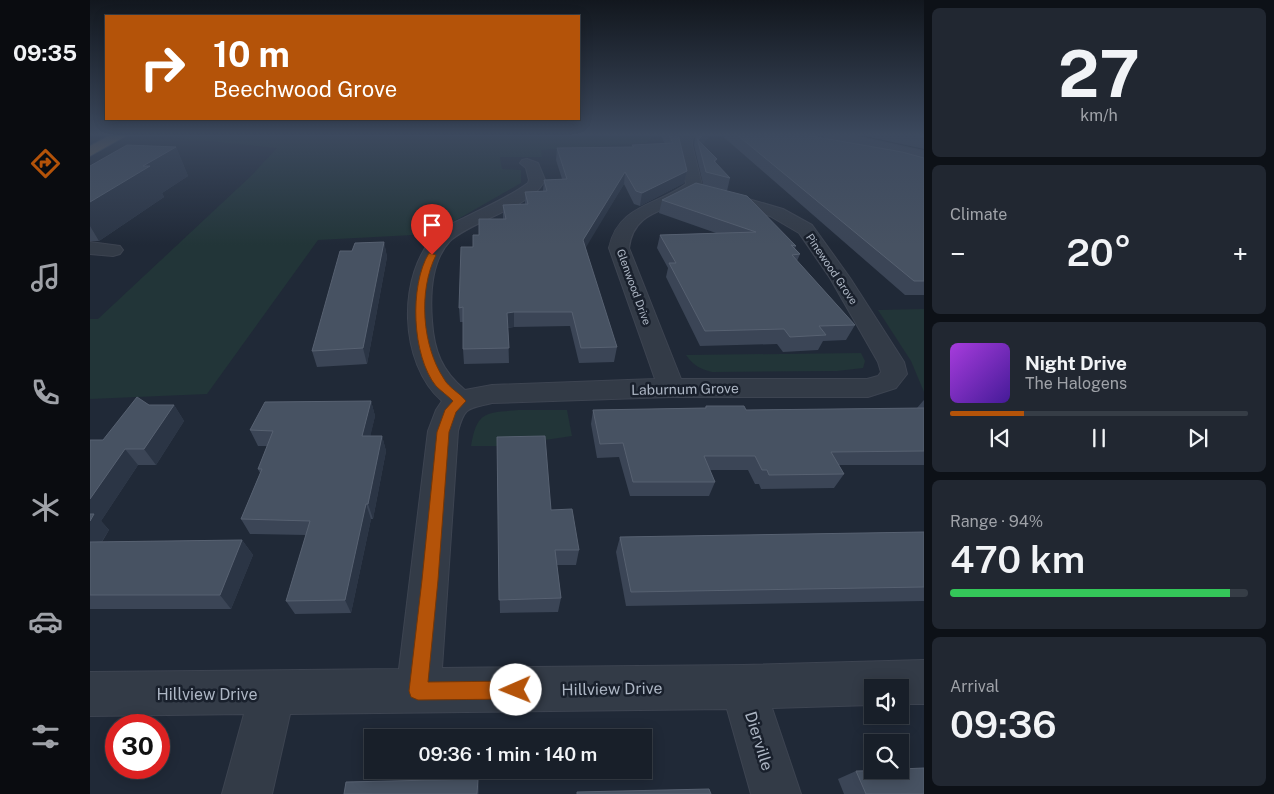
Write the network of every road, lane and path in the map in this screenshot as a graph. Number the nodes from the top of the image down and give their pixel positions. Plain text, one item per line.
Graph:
1 (534, 171) edge
2 (691, 171) edge
3 (691, 188) junction
4 (90, 248) edge
5 (113, 250) dead end
6 (892, 362) joint
7 (671, 388) junction
8 (460, 401) junction
9 (924, 682) edge
10 (743, 687) junction
11 (418, 691) junction
12 (90, 694) edge
13 (272, 694) junction
14 (247, 794) edge
15 (776, 794) edge

1 - 8 street
2 - 3 street
3 - 6 street, Pinewood Grove
3 - 7 street, Glenwood Drive
4 - 5 street
6 - 7 street, Laburnum Grove
7 - 8 street, Laburnum Grove
8 - 11 street
9 - 10 street, Hillview Drive
10 - 11 street, Hillview Drive
10 - 15 street, Dierville
11 - 13 street, Hillview Drive
12 - 13 street, Hillview Drive
13 - 14 street

